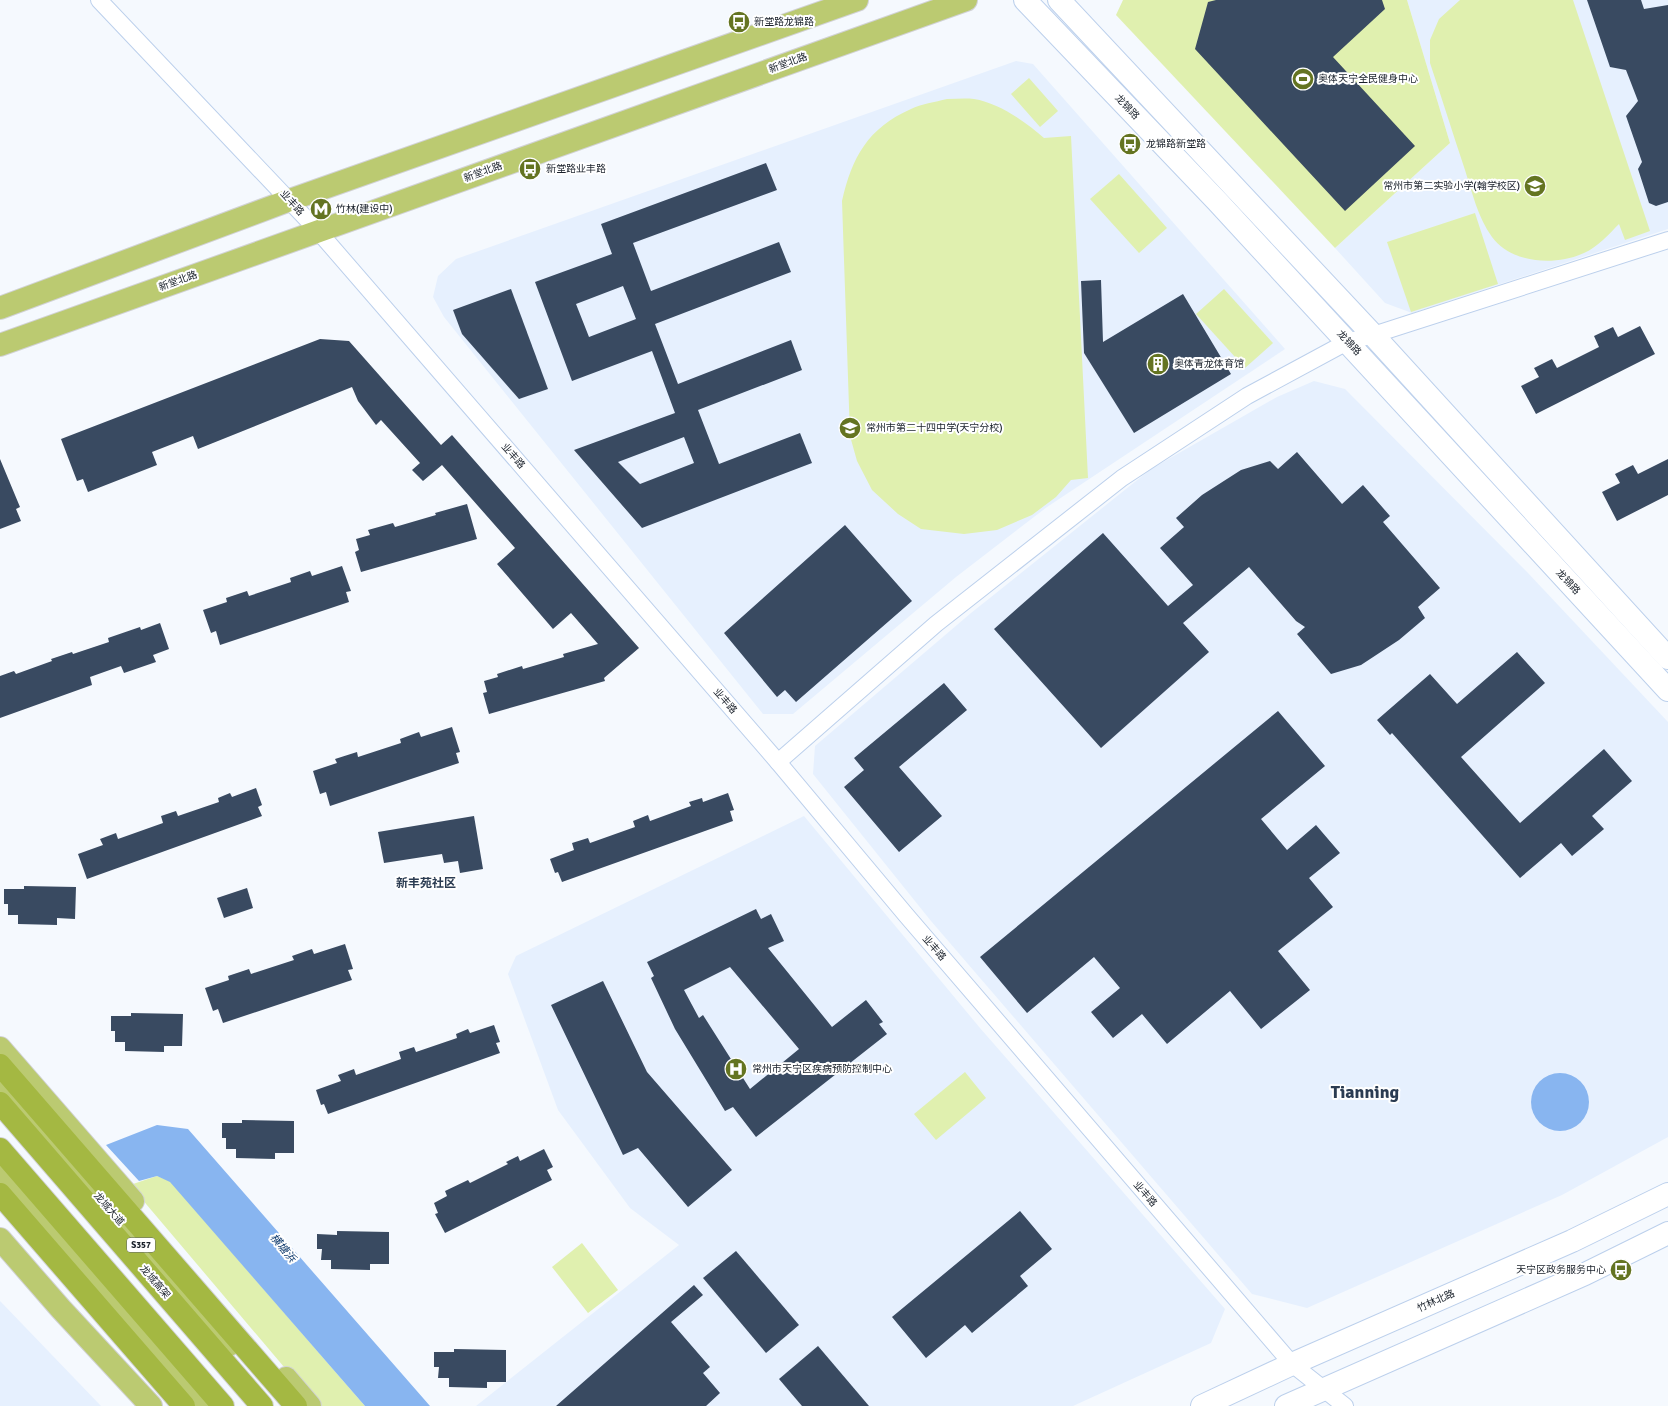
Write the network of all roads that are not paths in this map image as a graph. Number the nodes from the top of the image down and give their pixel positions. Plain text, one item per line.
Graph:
1 (99, 0) edge
2 (857, 0) edge
3 (966, 0) edge
4 (1025, 0) edge
5 (1059, 0) edge
6 (290, 200) junction
7 (318, 231) junction
8 (1668, 240) edge
9 (0, 308) edge
10 (1373, 335) junction
11 (1347, 342) junction
12 (0, 345) edge
13 (1668, 658) edge
14 (1668, 690) edge
15 (778, 762) junction
16 (0, 1048) edge
17 (0, 1065) edge
18 (0, 1083) edge
19 (0, 1103) edge
20 (0, 1149) edge
21 (0, 1172) edge
22 (0, 1194) edge
23 (1668, 1194) edge
24 (1668, 1233) edge
25 (0, 1239) edge
26 (1292, 1364) junction
27 (1323, 1390) junction
28 (151, 1406) edge
29 (184, 1406) edge
30 (202, 1406) edge
31 (223, 1406) edge
32 (262, 1406) edge
33 (282, 1406) edge
34 (296, 1406) edge
35 (310, 1406) edge
36 (1202, 1406) edge
37 (1286, 1406) edge
38 (1345, 1406) edge

1 - 6 street, 业丰路
2 - 6 main road
3 - 7 main road, 新堂北路
4 - 11 main road, 龙锦路
5 - 10 main road
6 - 7 street, 业丰路
6 - 9 main road
7 - 12 main road, 新堂北路
7 - 15 street, 业丰路
8 - 10 street
10 - 11 street
10 - 13 main road
11 - 14 main road, 龙锦路
11 - 15 street
15 - 26 street, 业丰路
16 - 35 main road
17 - 34 highway
18 - 33 main road, 龙城大道 / S357
19 - 32 highway, 龙城高架
20 - 31 highway
21 - 30 main road
22 - 29 highway
23 - 26 main road, 竹林北路
24 - 27 main road
25 - 28 main road
26 - 27 street, 业丰路
26 - 36 main road, 竹林北路
27 - 37 main road
27 - 38 street, 业丰路

